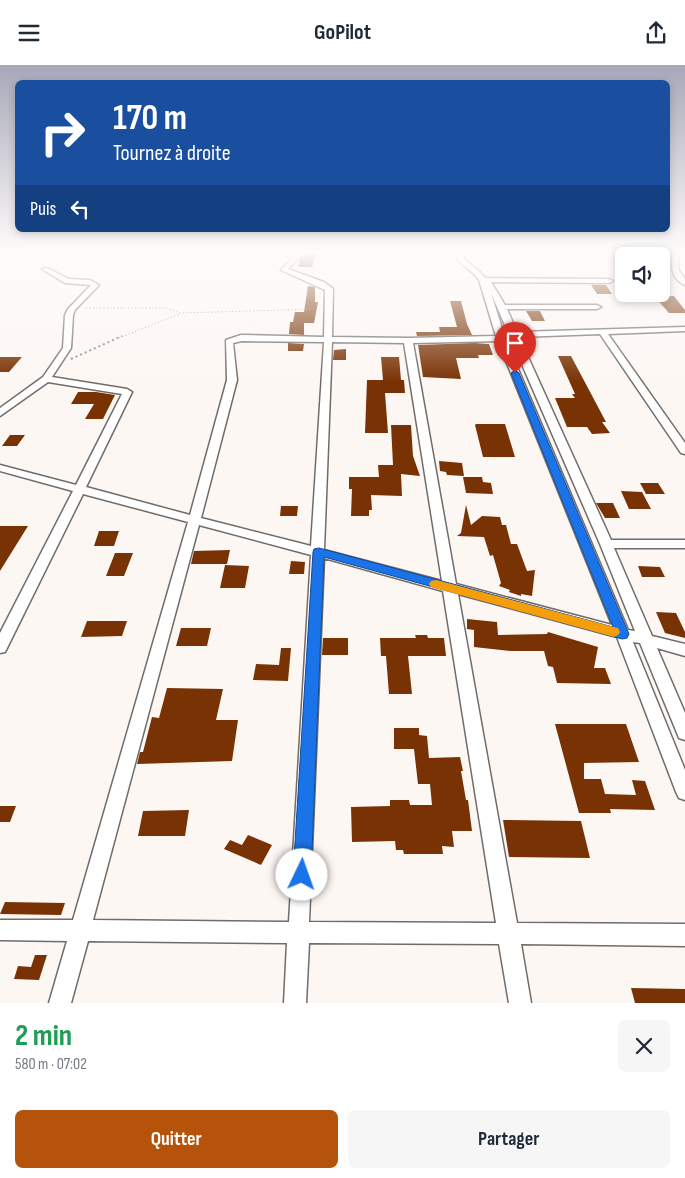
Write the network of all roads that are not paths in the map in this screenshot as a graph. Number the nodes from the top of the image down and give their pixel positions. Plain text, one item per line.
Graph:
1 (86, 295) edge
2 (328, 295) edge
3 (488, 295) edge
4 (495, 295) edge
5 (502, 307) junction
6 (597, 307) dead end
7 (685, 329) edge
8 (603, 333) junction
9 (514, 335) junction
10 (501, 338) junction
11 (329, 340) junction
12 (408, 341) junction
13 (46, 379) junction
14 (0, 413) edge
15 (685, 451) edge
16 (0, 468) edge
17 (79, 490) junction
18 (194, 519) junction
19 (606, 544) junction
20 (685, 544) edge
21 (319, 552) junction
22 (450, 588) junction
23 (622, 634) junction
24 (645, 640) junction
25 (0, 649) edge
26 (685, 650) edge
27 (685, 733) edge
28 (685, 792) edge
29 (0, 930) edge
30 (79, 931) junction
31 (299, 932) junction
32 (508, 934) junction
33 (685, 935) edge
34 (60, 1003) edge
35 (295, 1003) edge
36 (520, 1003) edge

1 - 13 street
2 - 11 street
3 - 10 street
4 - 5 street
5 - 6 street
5 - 9 street
7 - 8 street
8 - 9 street
8 - 15 street
9 - 19 street
10 - 12 street
10 - 23 street
11 - 12 street
11 - 18 street
11 - 21 street
12 - 22 street
13 - 14 street
13 - 17 street
16 - 17 street
17 - 18 street
17 - 25 street
18 - 21 street
18 - 30 street
19 - 20 street
19 - 24 street
21 - 22 street
21 - 31 street
22 - 23 street
22 - 32 street
23 - 24 street
23 - 28 street
24 - 26 street
24 - 27 street
29 - 30 street
30 - 31 street
30 - 34 street
31 - 32 street
31 - 35 street
32 - 33 street
32 - 36 street

